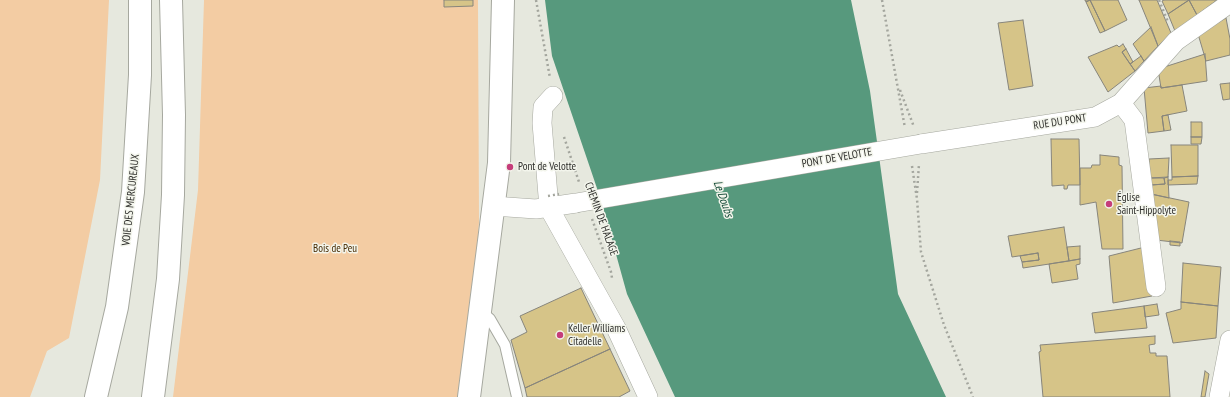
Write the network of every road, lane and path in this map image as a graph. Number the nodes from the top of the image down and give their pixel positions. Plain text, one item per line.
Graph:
1 (140, 0) edge
2 (171, 0) edge
3 (503, 0) edge
4 (536, 0) edge
5 (882, 0) edge
6 (1230, 3) edge
7 (898, 84) junction
8 (553, 96) joint
9 (1121, 104) junction
10 (905, 130) dead end
11 (564, 136) dead end
12 (921, 144) junction
13 (911, 160) dead end
14 (578, 195) junction
15 (917, 198) junction
16 (493, 206) junction
17 (549, 208) junction
18 (590, 215) dead end
19 (613, 286) dead end
20 (1156, 287) dead end
21 (480, 310) junction
22 (1230, 340) edge
23 (515, 395) edge
24 (96, 397) edge
25 (153, 397) edge
26 (469, 397) edge
27 (648, 397) edge
28 (973, 397) edge
29 (1219, 397) edge

1 - 24 main road, VOIE DES MERCUREAUX
2 - 25 main road
3 - 16 main road
4 - 8 path
5 - 7 path
6 - 9 street, RUE DU PONT
7 - 10 path
7 - 12 path
8 - 17 street
9 - 12 street, RUE DU PONT
9 - 20 street
11 - 14 path, CHEMIN DE HALAGE
12 - 14 street, PONT DE VELOTTE, bridge
12 - 15 path
13 - 15 path
14 - 17 street, PONT DE VELOTTE
15 - 28 path
16 - 17 street, PONT DE VELOTTE
16 - 21 main road
17 - 27 street
18 - 19 path, CHEMIN DE HALAGE
21 - 23 lane
21 - 26 main road
22 - 29 street

